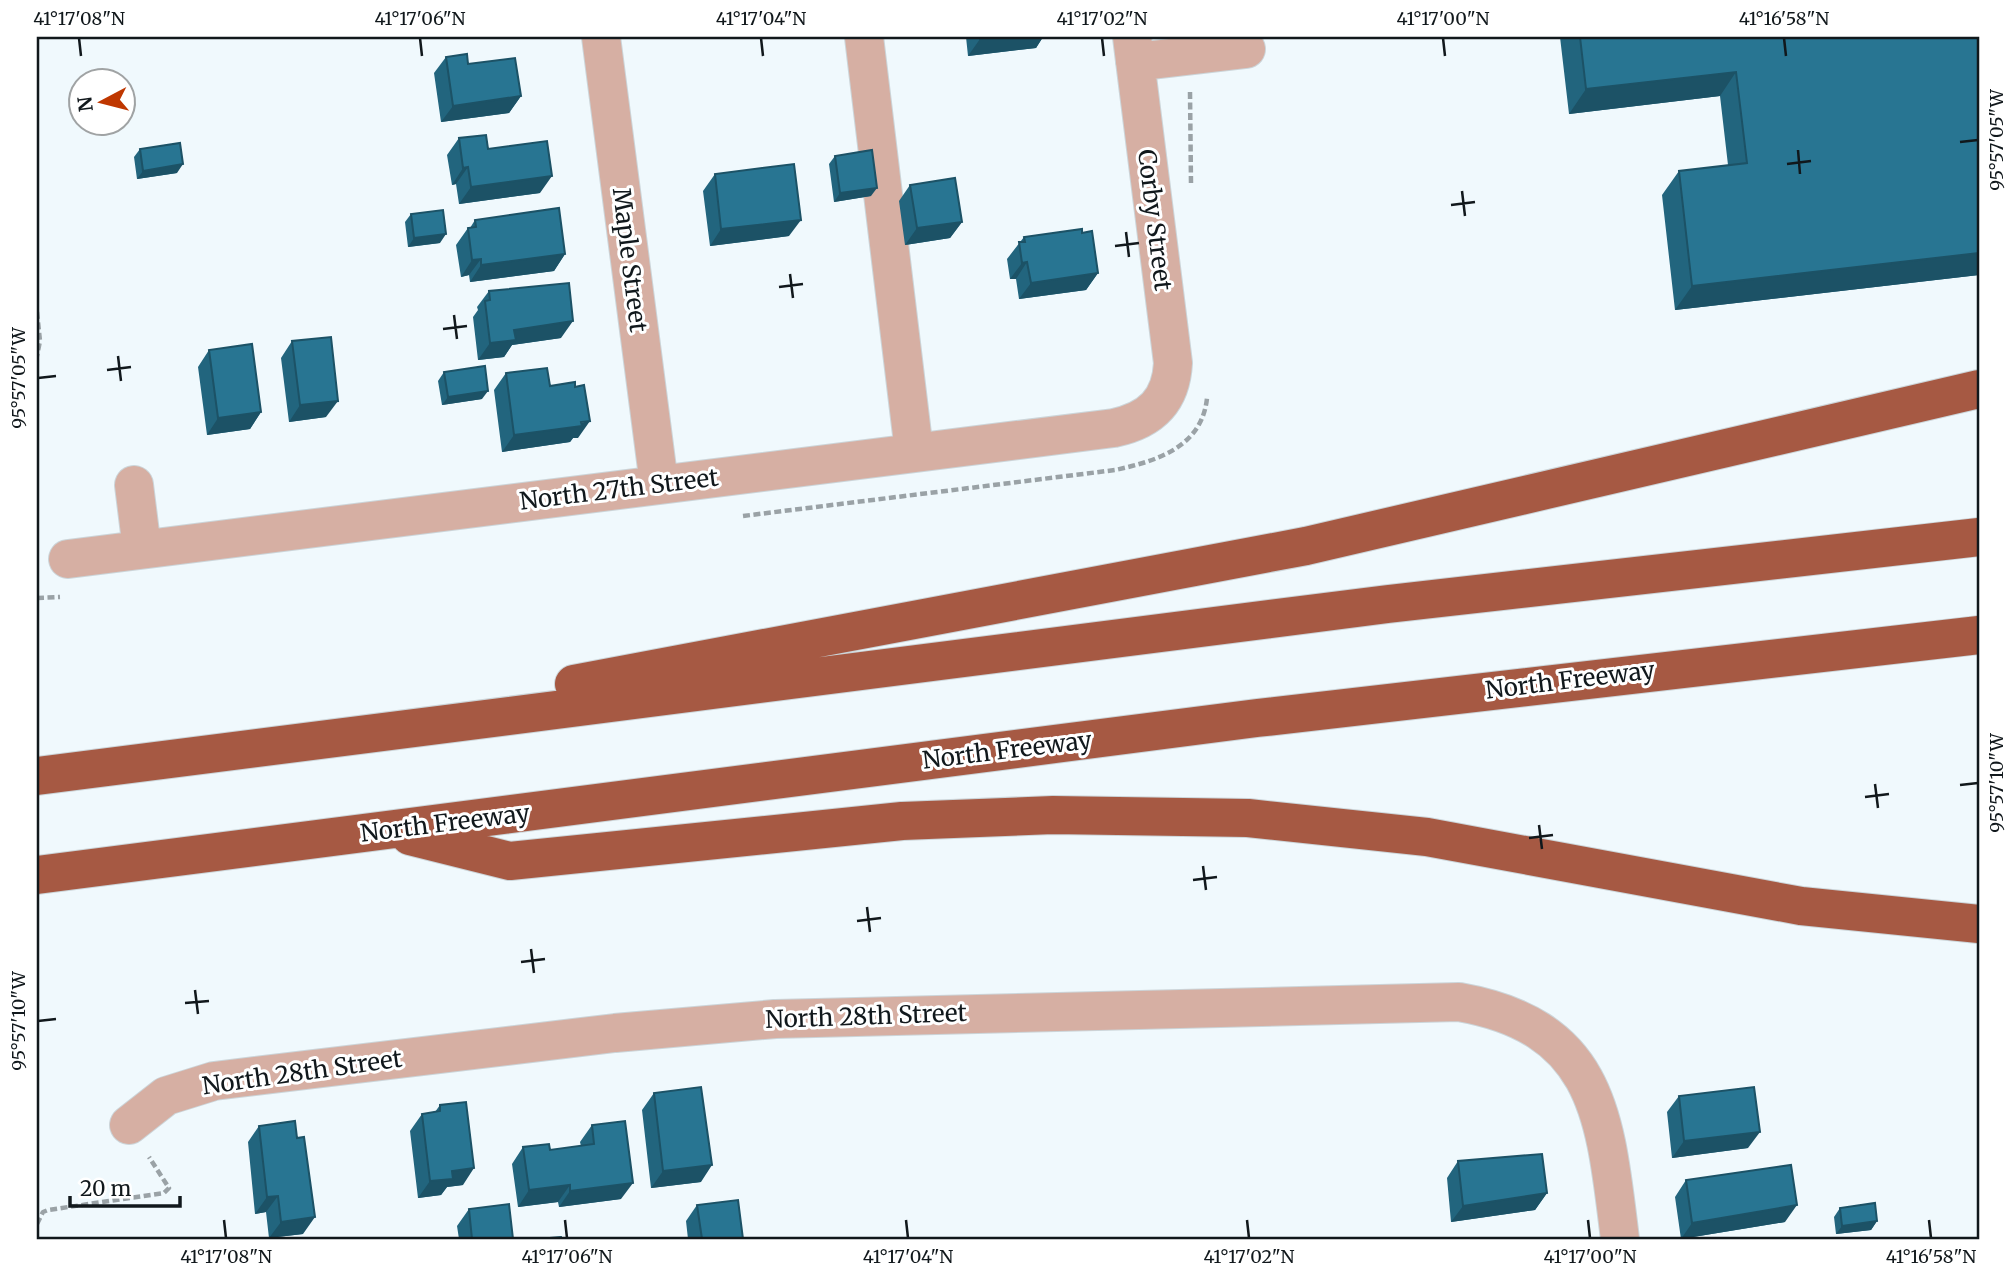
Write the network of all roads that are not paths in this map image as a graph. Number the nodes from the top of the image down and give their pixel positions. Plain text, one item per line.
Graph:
1 (601, 37) edge
2 (864, 37) edge
3 (1134, 49) edge
4 (1246, 49) dead end
5 (1979, 389) edge
6 (1162, 402) joint
7 (914, 452) junction
8 (659, 484) junction
9 (134, 485) dead end
10 (1979, 537) edge
11 (142, 549) junction
12 (68, 558) dead end
13 (1979, 635) edge
14 (163, 761) junction
15 (37, 776) edge
16 (390, 831) junction
17 (37, 875) edge
18 (1979, 924) edge
19 (130, 1125) road end
20 (1620, 1239) edge

1 - 8 street, Maple Street
2 - 7 street
3 - 4 street
3 - 6 street, Corby Street
5 - 14 highway
6 - 7 street, North 27th Street
7 - 8 street, North 27th Street
8 - 11 street, North 27th Street
9 - 11 street
10 - 14 highway
11 - 12 street, North 27th Street
13 - 16 highway, North Freeway
14 - 15 highway
16 - 17 highway, North Freeway
16 - 18 highway
19 - 20 street, North 28th Street

